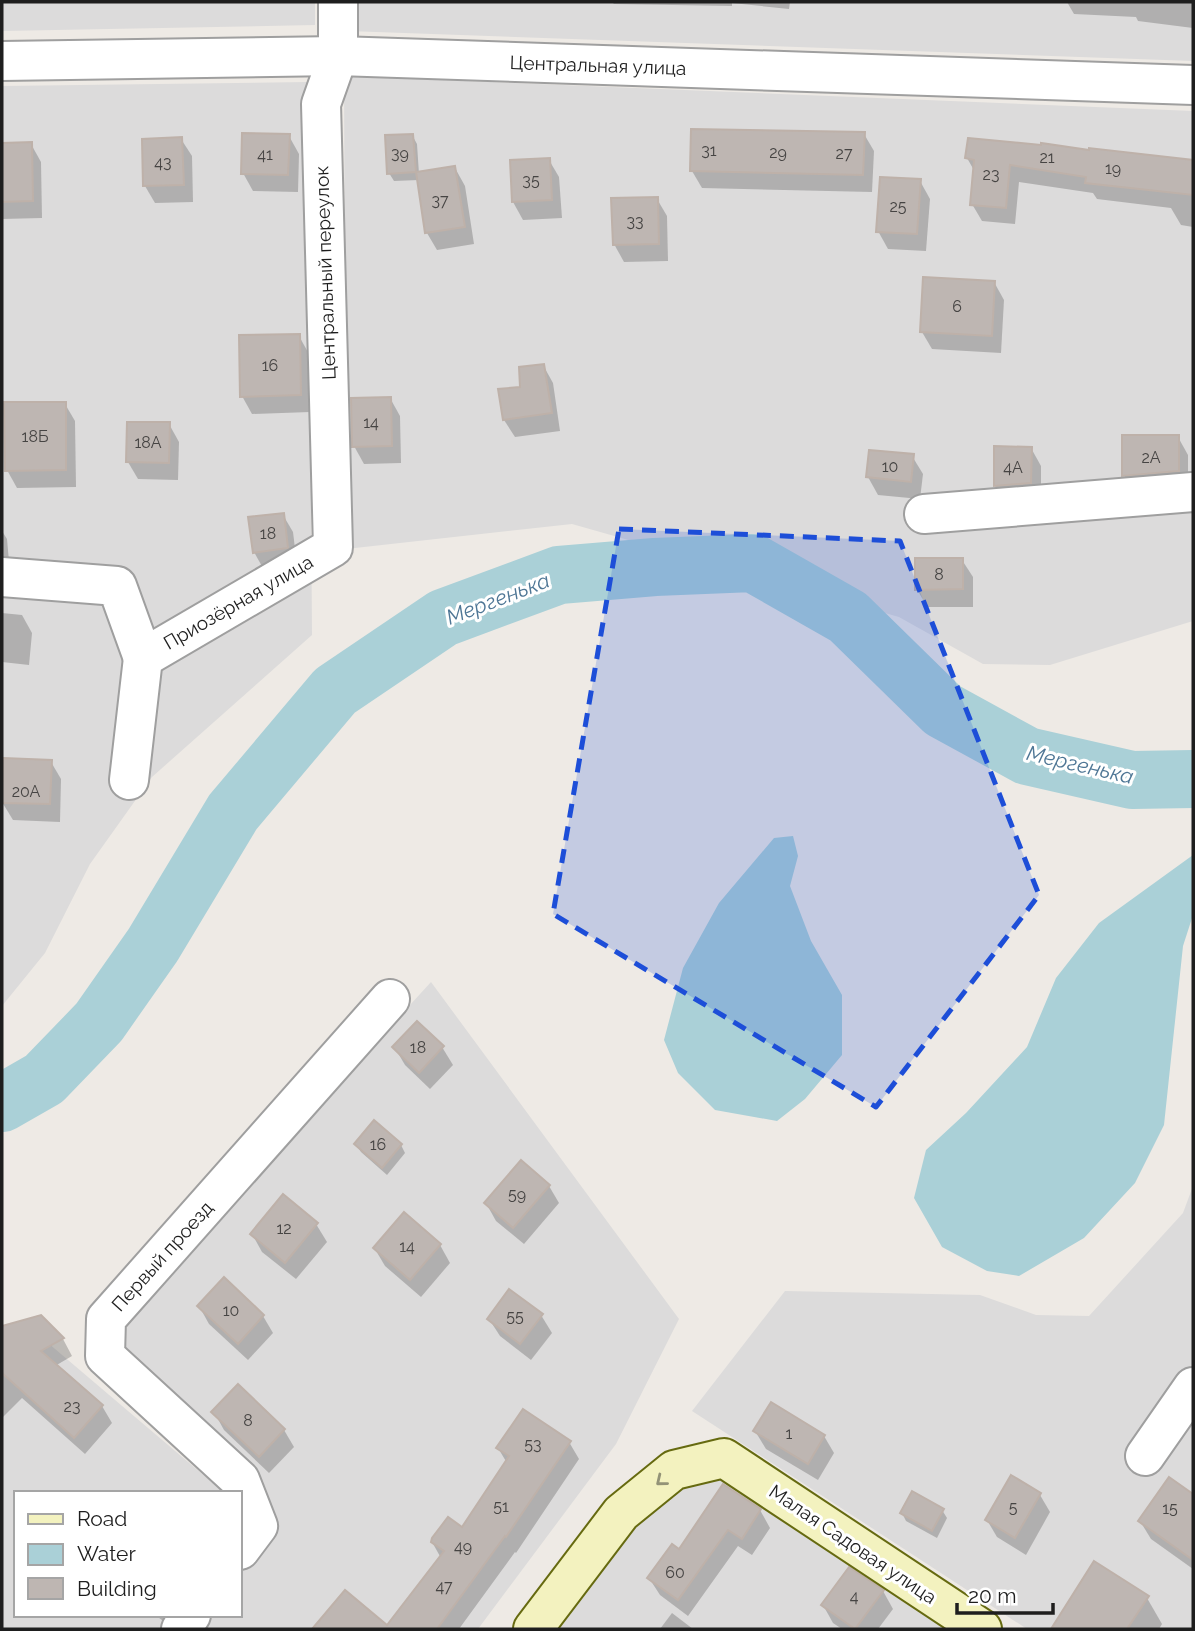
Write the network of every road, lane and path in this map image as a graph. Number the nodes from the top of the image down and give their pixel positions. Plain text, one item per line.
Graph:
1 (338, 2) edge
2 (338, 56) junction
3 (2, 61) edge
4 (1193, 85) edge
5 (1193, 492) edge
6 (924, 514) dead end
7 (332, 547) joint
8 (2, 577) edge
9 (144, 658) junction
10 (128, 780) dead end
11 (390, 999) dead end
12 (1193, 1387) edge
13 (1145, 1456) dead end
14 (242, 1547) edge
15 (533, 1629) edge
16 (982, 1629) edge

1 - 2 street, Центральный переулок
2 - 3 street, Центральная улица
2 - 4 street, Центральная улица
2 - 7 street, Центральный переулок
5 - 6 street
7 - 9 street, Приозёрная улица
8 - 9 street, Приозёрная улица
9 - 10 street, Приозёрная улица
11 - 14 street, Первый проезд
12 - 13 street
16 -> 15 main road, Малая Садовая улица

